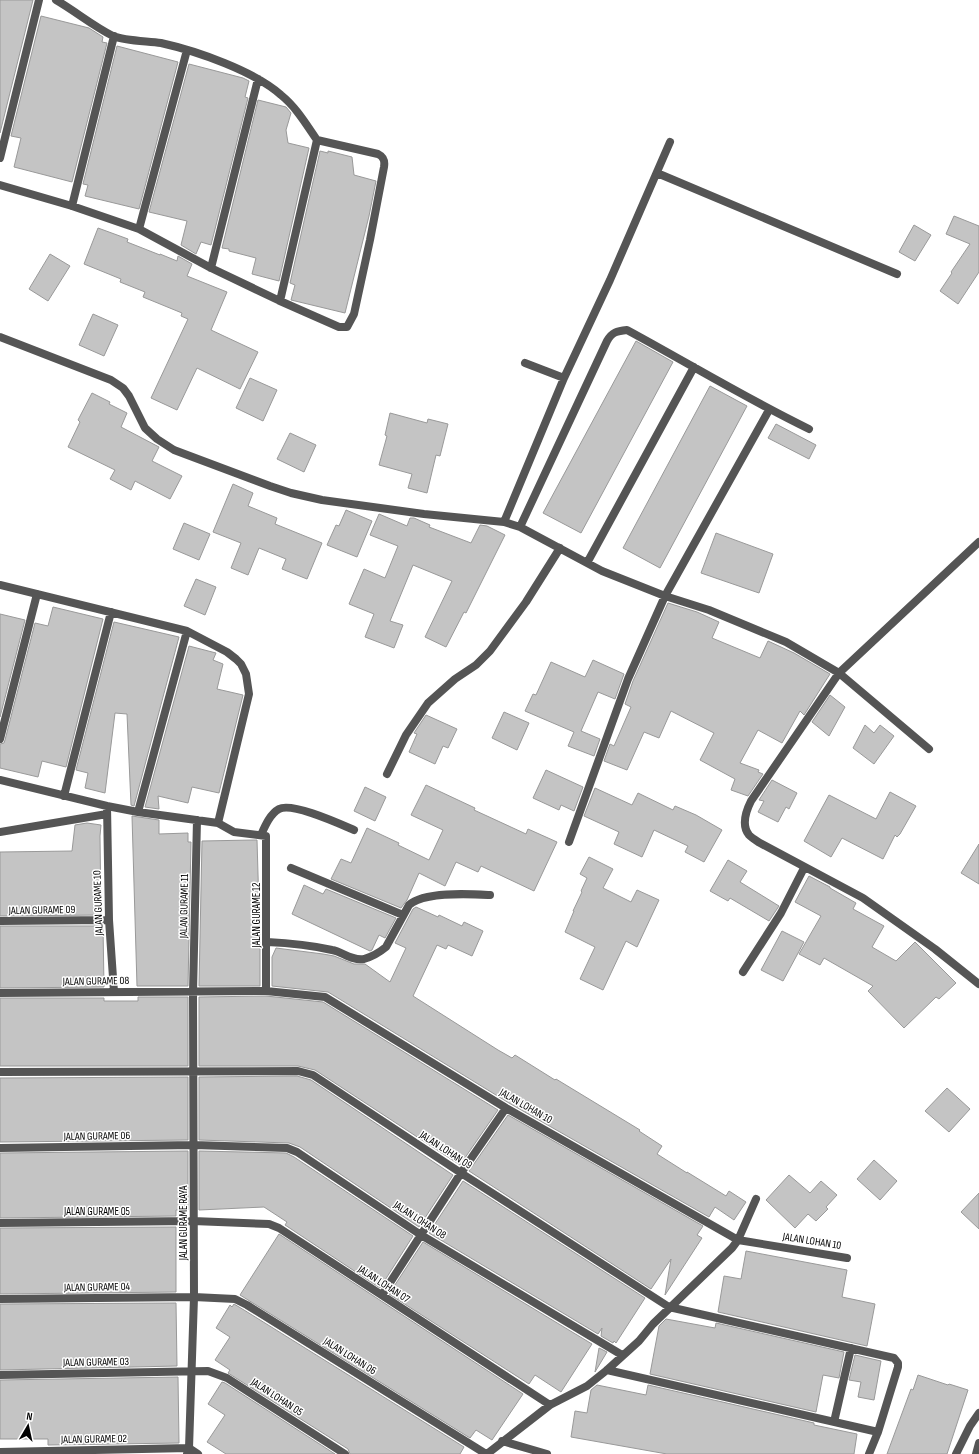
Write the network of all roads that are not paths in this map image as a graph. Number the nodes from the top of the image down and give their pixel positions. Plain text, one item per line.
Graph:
1 (38, 0) edge
2 (56, 0) edge
3 (114, 36) junction
4 (187, 50) junction
5 (258, 78) junction
6 (317, 140) junction
7 (670, 142) dead end
8 (0, 158) edge
9 (657, 172) junction
10 (0, 185) edge
11 (72, 206) junction
12 (139, 230) junction
13 (211, 268) junction
14 (897, 274) dead end
15 (280, 301) junction
16 (0, 337) edge
17 (525, 363) dead end
18 (694, 367) junction
19 (564, 378) junction
20 (769, 410) junction
21 (809, 429) dead end
22 (504, 522) junction
23 (520, 527) junction
24 (979, 542) edge
25 (560, 548) junction
26 (586, 564) junction
27 (0, 585) edge
28 (37, 594) junction
29 (665, 596) junction
30 (111, 612) junction
31 (187, 631) junction
32 (839, 673) junction
33 (0, 739) edge
34 (929, 749) dead end
35 (387, 774) dead end
36 (0, 780) edge
37 (64, 796) junction
38 (107, 810) junction
39 (138, 812) junction
40 (197, 820) junction
41 (218, 823) junction
42 (354, 830) dead end
43 (0, 832) edge
44 (264, 836) junction
45 (569, 842) dead end
46 (291, 868) dead end
47 (804, 868) junction
48 (490, 895) dead end
49 (403, 915) junction
50 (109, 920) junction
51 (0, 921) edge
52 (267, 942) junction
53 (743, 972) dead end
54 (979, 984) edge
55 (114, 992) junction
56 (193, 992) junction
57 (266, 992) junction
58 (0, 993) edge
59 (0, 1072) edge
60 (193, 1072) junction
61 (506, 1108) junction
62 (194, 1145) junction
63 (0, 1148) edge
64 (461, 1173) junction
65 (756, 1199) dead end
66 (193, 1221) junction
67 (0, 1223) edge
68 (421, 1235) junction
69 (738, 1240) junction
70 (847, 1258) dead end
71 (382, 1295) junction
72 (194, 1297) junction
73 (0, 1299) edge
74 (670, 1308) junction
75 (851, 1348) junction
76 (622, 1355) junction
77 (607, 1370) junction
78 (192, 1371) junction
79 (0, 1375) edge
80 (550, 1405) junction
81 (979, 1413) edge
82 (834, 1422) junction
83 (878, 1432) junction
84 (502, 1441) junction
85 (979, 1443) edge
86 (188, 1451) edge
87 (0, 1452) edge
88 (198, 1454) edge
89 (345, 1454) edge
90 (487, 1454) edge
91 (545, 1454) edge
92 (869, 1454) edge
93 (956, 1454) edge
94 (976, 1454) edge

1 - 8 street
2 - 3 street
3 - 4 street
3 - 11 street
4 - 5 street
4 - 12 street
5 - 6 street
5 - 13 street
6 - 15 street
6 - 15 street
7 - 9 street
9 - 14 street
9 - 19 street
10 - 11 street
11 - 12 street
12 - 13 street
13 - 15 street
16 - 22 street
17 - 19 street
18 - 20 street
18 - 23 street
18 - 26 street
19 - 22 street
20 - 21 street
20 - 29 street
22 - 23 street
23 - 25 street
24 - 32 street
25 - 26 street
25 - 35 street
26 - 29 street
27 - 28 street
28 - 30 street
28 - 33 street
29 - 32 street
29 - 45 street
30 - 31 street
30 - 37 street
31 - 39 street
31 - 41 street
32 - 34 street
32 - 47 street
36 - 37 street
37 - 38 street
38 - 39 street
38 - 43 street
38 - 50 street, JALAN GURAME 10
39 - 40 street
40 - 41 street
40 - 56 street, JALAN GURAME 11
41 - 44 street
42 - 44 street
44 - 52 street, JALAN GURAME 12
46 - 49 street
47 - 53 street
47 - 54 street
48 - 49 street
49 - 52 street
50 - 51 street, JALAN GURAME 09
50 - 55 street, JALAN GURAME 10
52 - 57 street, JALAN GURAME 12
55 - 56 street, JALAN GURAME 08
55 - 58 street, JALAN GURAME 08
56 - 57 street, JALAN LOHAN 10
56 - 60 street, JALAN GURAME RAYA
57 - 61 street, JALAN LOHAN 10
59 - 60 street, JALAN LOHAN 09
60 - 62 street, JALAN GURAME RAYA
60 - 64 street, JALAN LOHAN 09
61 - 64 street
61 - 69 street, JALAN LOHAN 10
62 - 63 street, JALAN GURAME 06
62 - 66 street, JALAN GURAME RAYA
62 - 68 street, JALAN LOHAN 08
64 - 68 street
64 - 74 street, JALAN LOHAN 09
65 - 69 street
66 - 67 street, JALAN GURAME 05
66 - 71 street, JALAN LOHAN 07
66 - 72 street, JALAN GURAME RAYA
68 - 71 street
68 - 76 street, JALAN LOHAN 08
69 - 70 street, JALAN LOHAN 10
69 - 74 street
71 - 80 street, JALAN LOHAN 07
72 - 73 street, JALAN GURAME 04
72 - 78 street, JALAN GURAME RAYA
72 - 90 street, JALAN LOHAN 06
74 - 75 street
74 - 76 street
75 - 82 street
75 - 83 street
76 - 77 street
77 - 80 street
77 - 82 street
78 - 79 street, JALAN GURAME 03
78 - 86 street, JALAN GURAME RAYA
78 - 89 street, JALAN LOHAN 05
80 - 84 street
81 - 93 street
82 - 83 street
83 - 92 street
84 - 90 street
84 - 91 street
85 - 94 street
86 - 87 street, JALAN GURAME 02
86 - 88 street

